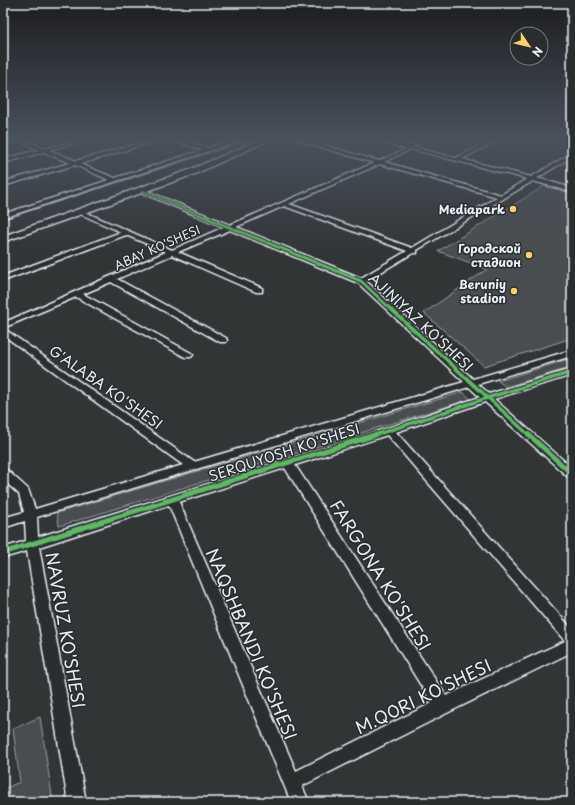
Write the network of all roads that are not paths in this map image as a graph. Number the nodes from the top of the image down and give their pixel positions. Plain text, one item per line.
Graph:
1 (29, 177) edge
2 (105, 177) edge
3 (125, 177) edge
4 (180, 177) edge
5 (347, 177) edge
6 (431, 177) edge
7 (523, 177) edge
8 (537, 177) edge
9 (533, 179) junction
10 (114, 180) junction
11 (3, 184) edge
12 (572, 190) edge
13 (142, 191) junction
14 (502, 197) junction
15 (284, 204) junction
16 (80, 212) junction
17 (3, 216) edge
18 (231, 226) junction
19 (127, 232) junction
20 (3, 238) edge
21 (414, 251) junction
22 (174, 252) junction
23 (3, 279) edge
24 (111, 279) junction
25 (361, 281) junction
26 (259, 290) dead end
27 (77, 294) junction
28 (3, 326) edge
29 (3, 331) edge
30 (223, 340) dead end
31 (572, 353) edge
32 (188, 355) dead end
33 (572, 372) edge
34 (472, 384) junction
35 (487, 398) junction
36 (389, 431) junction
37 (288, 463) junction
38 (192, 466) junction
39 (3, 474) edge
40 (572, 474) edge
41 (172, 500) junction
42 (31, 514) junction
43 (3, 523) edge
44 (32, 544) junction
45 (3, 553) edge
46 (572, 639) edge
47 (572, 644) edge
48 (443, 706) junction
49 (291, 783) junction
50 (77, 802) edge
51 (300, 802) edge

1 - 11 street
2 - 10 street
3 - 10 street
4 - 13 main road
5 - 15 street, ABAY KO'SHESI
6 - 14 street
7 - 9 street
8 - 9 street
9 - 12 street
9 - 14 street
10 - 17 street
13 - 16 main road
13 - 18 street, AJINIYAZ KO'SHESI
14 - 21 street
15 - 18 street, ABAY KO'SHESI
15 - 21 street
16 - 19 street
16 - 20 main road
18 - 22 street, ABAY KO'SHESI
18 - 25 street, AJINIYAZ KO'SHESI
19 - 22 street
19 - 23 street
21 - 25 street
22 - 24 street, ABAY KO'SHESI
22 - 26 street
24 - 27 street, ABAY KO'SHESI
24 - 30 street
25 - 34 street, AJINIYAZ KO'SHESI
27 - 28 street, ABAY KO'SHESI
27 - 32 street
29 - 38 street, G'ALABA KO'SHESI
31 - 34 street, SERQUYOSH KO'SHESI
33 - 35 street, SERQUYOSH KO'SHESI
34 - 35 street, AJINIYAZ KO'SHESI
34 - 38 street, SERQUYOSH KO'SHESI
35 - 36 street, SERQUYOSH KO'SHESI
35 - 40 street, AJINIYAZ KO'SHESI
36 - 37 street, SERQUYOSH KO'SHESI
36 - 46 street
37 - 41 street, SERQUYOSH KO'SHESI
37 - 48 street, FARGONA KO'SHESI
38 - 42 street, SERQUYOSH KO'SHESI
39 - 42 street, NAVRUZ KO'SHESI
41 - 44 street, SERQUYOSH KO'SHESI
41 - 49 street, NAQSHBANDI KO'SHESI
42 - 43 street, SERQUYOSH KO'SHESI
42 - 44 street, NAVRUZ KO'SHESI
44 - 45 street, SERQUYOSH KO'SHESI
44 - 50 street, NAVRUZ KO'SHESI
47 - 48 street, M.QORI KO'SHESI
48 - 49 street, M.QORI KO'SHESI
49 - 51 street, NAQSHBANDI KO'SHESI

